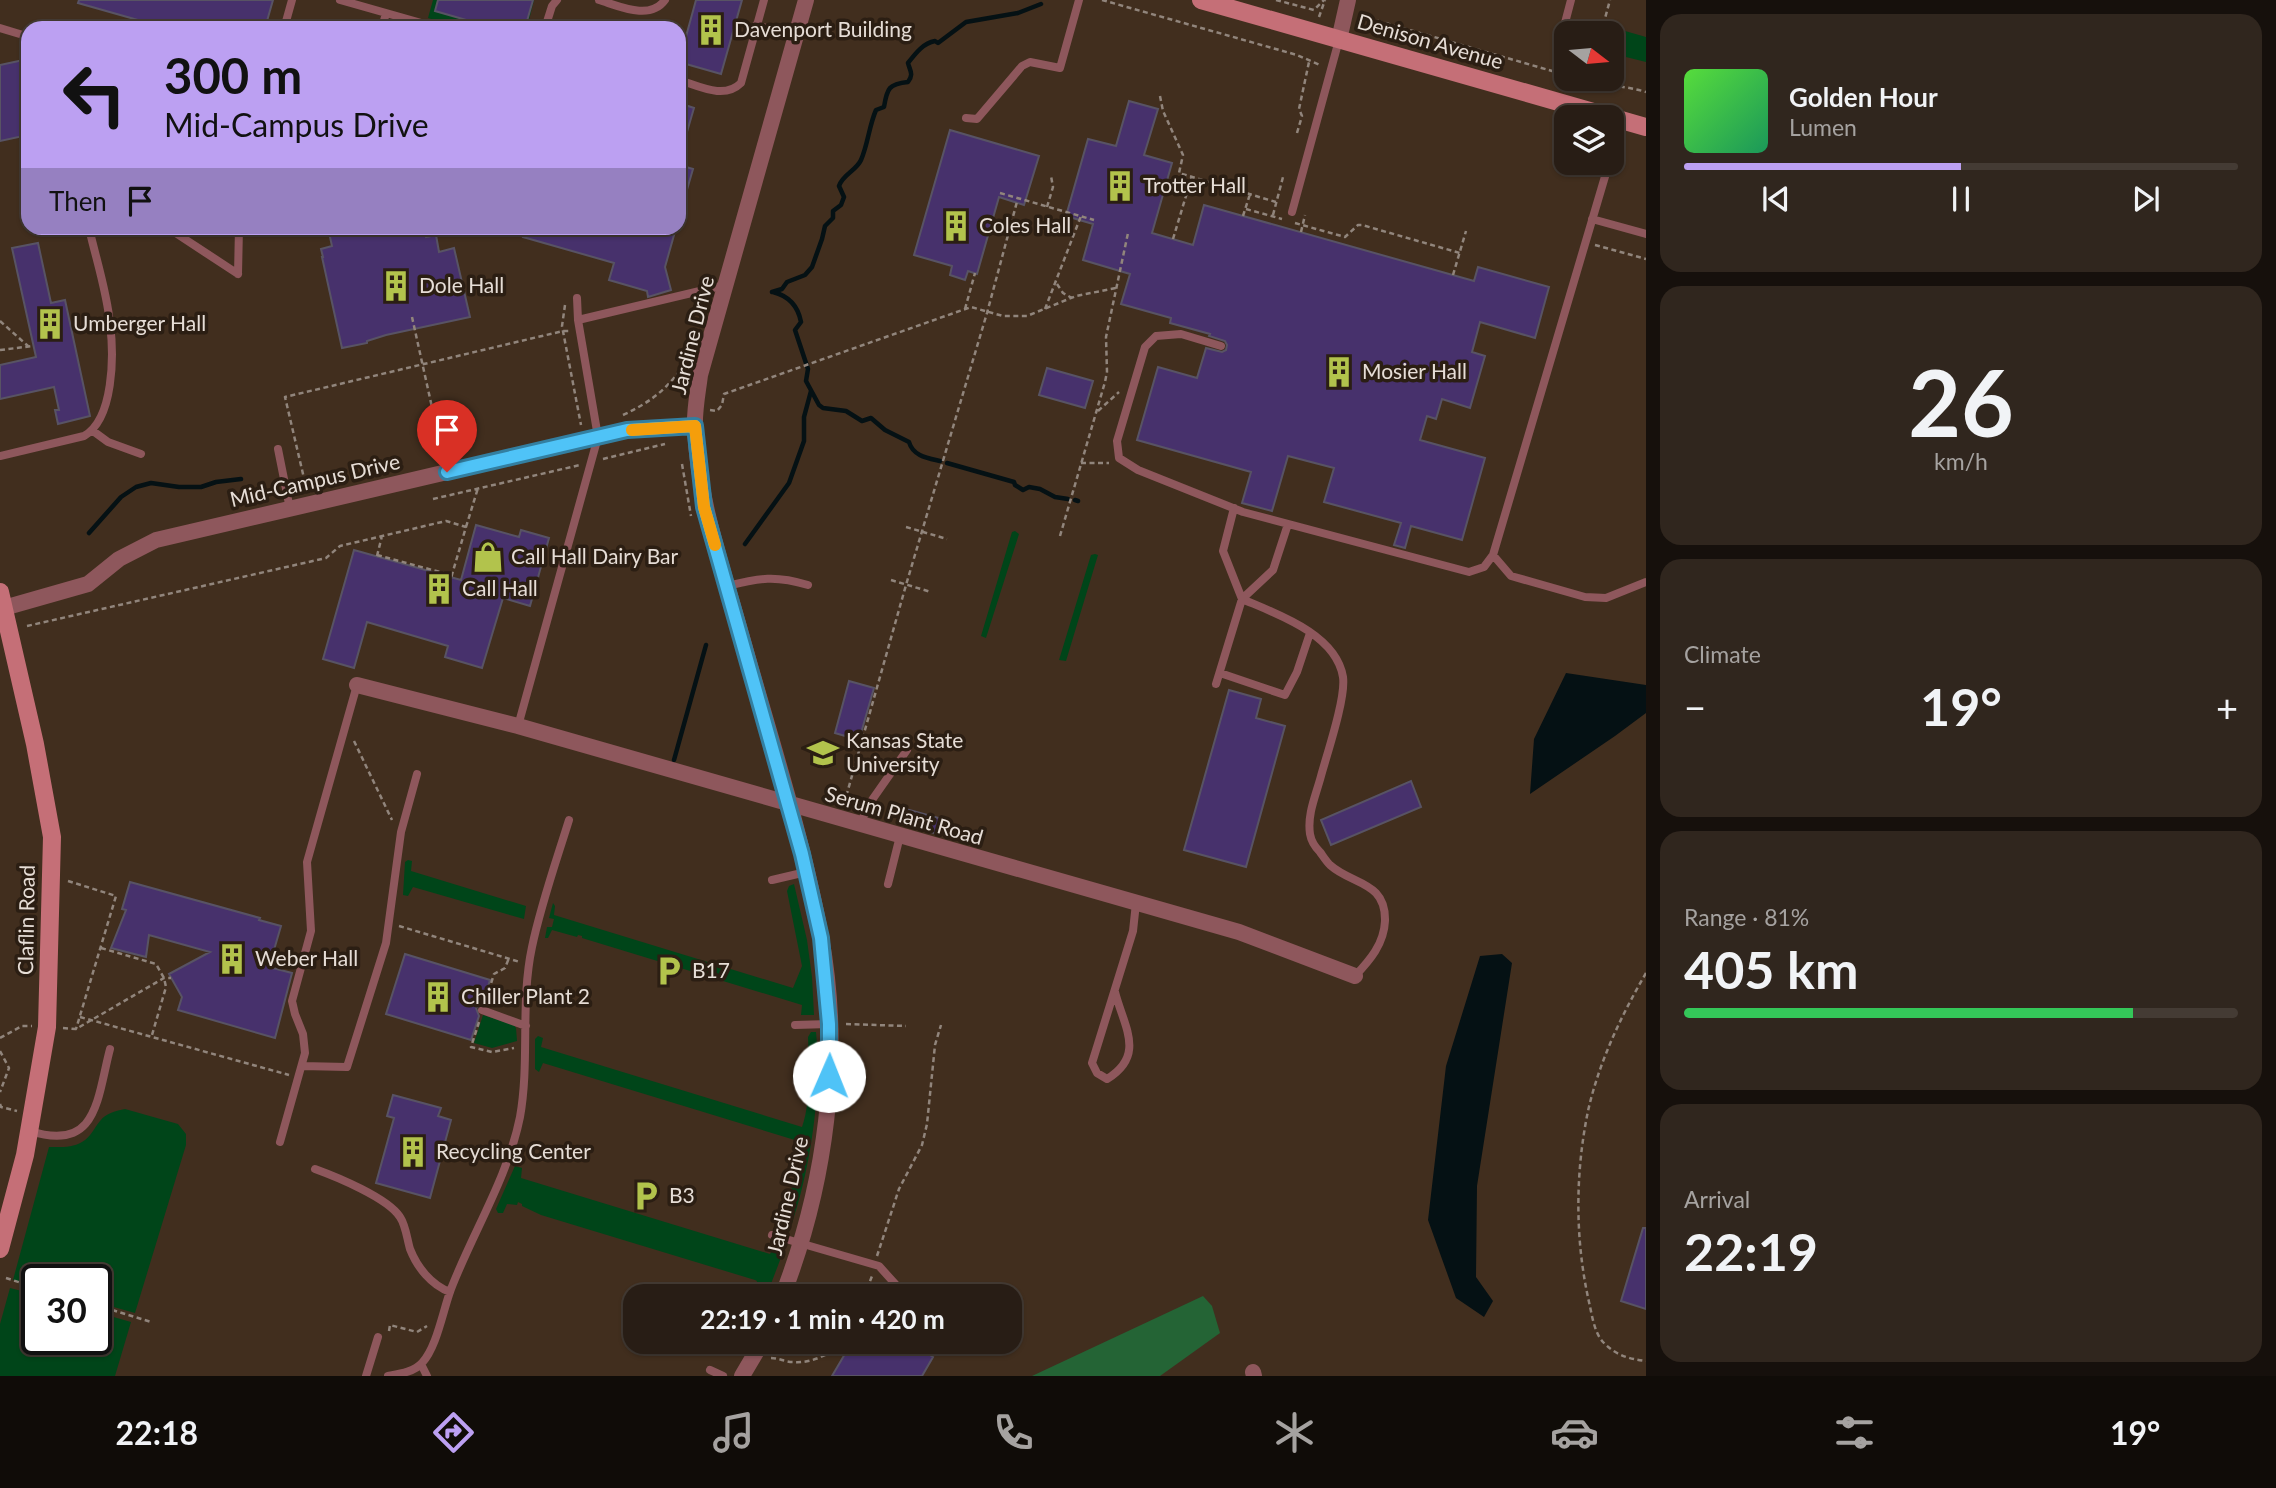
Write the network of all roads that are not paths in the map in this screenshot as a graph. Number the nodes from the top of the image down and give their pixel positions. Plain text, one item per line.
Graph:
1 (292, 0) edge
2 (340, 0) edge
3 (557, 0) edge
4 (599, 0) edge
5 (665, 0) edge
6 (764, 0) edge
7 (806, 0) edge
8 (1079, 0) edge
9 (1201, 0) edge
10 (1571, 0) edge
11 (1351, 7) edge
12 (386, 13) junction
13 (286, 21) edge
14 (384, 21) edge
15 (414, 21) edge
16 (547, 21) edge
17 (1565, 21) edge
18 (756, 25) junction
19 (0, 28) edge
20 (21, 34) edge
21 (796, 37) junction
22 (1339, 40) junction
23 (686, 82) edge
24 (1568, 105) edge
25 (966, 118) dead end
26 (1624, 121) edge
27 (1646, 127) edge
28 (1605, 175) edge
29 (1292, 212) dead end
30 (1592, 219) junction
31 (1646, 234) edge
32 (91, 235) edge
33 (178, 235) edge
34 (239, 235) edge
35 (726, 285) junction
36 (572, 296) road end
37 (578, 320) junction
38 (1222, 346) dead end
39 (695, 426) junction
40 (93, 431) junction
41 (598, 437) junction
42 (278, 449) dead end
43 (141, 454) dead end
44 (0, 456) edge
45 (1234, 508) junction
46 (290, 509) junction
47 (1288, 524) junction
48 (1493, 555) junction
49 (1646, 582) edge
50 (808, 585) dead end
51 (727, 586) junction
52 (1242, 599) junction
53 (1, 603) edge
54 (1310, 633) junction
55 (1220, 673) junction
56 (1216, 684) dead end
57 (357, 685) joint
58 (518, 726) junction
59 (907, 750) dead end
60 (417, 774) dead end
61 (789, 805) junction
62 (569, 820) dead end
63 (859, 825) junction
64 (900, 836) junction
65 (806, 872) junction
66 (772, 880) dead end
67 (887, 884) dead end
68 (1136, 903) junction
69 (1355, 976) joint
70 (1115, 992) junction
71 (482, 1010) dead end
72 (829, 1024) junction
73 (522, 1025) junction
74 (795, 1025) dead end
75 (110, 1049) dead end
76 (302, 1066) junction
77 (29, 1131) junction
78 (280, 1142) dead end
79 (315, 1169) dead end
80 (772, 1235) dead end
81 (801, 1244) junction
82 (0, 1249) edge
83 (787, 1284) edge
84 (895, 1284) edge
85 (450, 1292) junction
86 (377, 1337) road end
87 (755, 1354) edge
88 (421, 1364) junction
89 (710, 1370) dead end
90 (369, 1376) edge
91 (388, 1376) edge
92 (427, 1376) edge
93 (723, 1376) edge
94 (742, 1376) edge

1 - 13 lane
2 - 12 lane
3 - 16 lane
4 - 5 lane
6 - 18 lane
7 - 21 street, Jardine Drive
8 - 25 lane
9 - 22 street, Denison Avenue
10 - 17 lane
11 - 22 street
12 - 14 lane
12 - 15 lane
18 - 21 lane
18 - 23 lane
19 - 20 lane
21 - 35 street, Jardine Drive
22 - 24 street, Denison Avenue
22 - 29 lane
26 - 27 street, Denison Avenue
28 - 30 lane
30 - 31 lane
30 - 48 lane
32 - 40 lane
33 - 34 lane
35 - 37 lane
35 - 39 street, Jardine Drive
36 - 37 lane
37 - 41 lane
38 - 45 lane
39 - 41 street, Mid-Campus Drive
39 - 51 street, Jardine Drive
40 - 43 lane
40 - 44 lane
41 - 46 street, Mid-Campus Drive
41 - 58 lane
42 - 46 lane
45 - 47 lane
45 - 52 lane
46 - 53 street, Mid-Campus Drive
47 - 48 lane
47 - 52 lane
48 - 49 lane
50 - 51 lane
51 - 61 street, Jardine Drive
52 - 54 lane
52 - 55 lane
53 - 77 street, Claflin Road
54 - 55 lane
54 - 69 lane
55 - 56 lane
57 - 58 street, Serum Plant Road
57 - 76 lane
58 - 61 street, Serum Plant Road
59 - 63 lane
60 - 76 lane
61 - 63 street, Serum Plant Road
61 - 65 street, Jardine Drive
62 - 73 lane
63 - 64 street, Serum Plant Road
64 - 67 lane
64 - 68 street, Serum Plant Road
65 - 66 lane
65 - 72 street, Jardine Drive
68 - 69 street, Serum Plant Road
68 - 70 lane
70 - 70 lane
71 - 73 lane
72 - 74 lane
72 - 81 street, Jardine Drive
73 - 85 lane
75 - 77 lane
76 - 78 lane
77 - 82 street, Claflin Road
79 - 85 lane
80 - 81 lane
81 - 83 street, Jardine Drive
81 - 84 lane
85 - 88 lane
86 - 90 lane
87 - 94 street
88 - 91 lane
88 - 92 lane
89 - 93 lane

